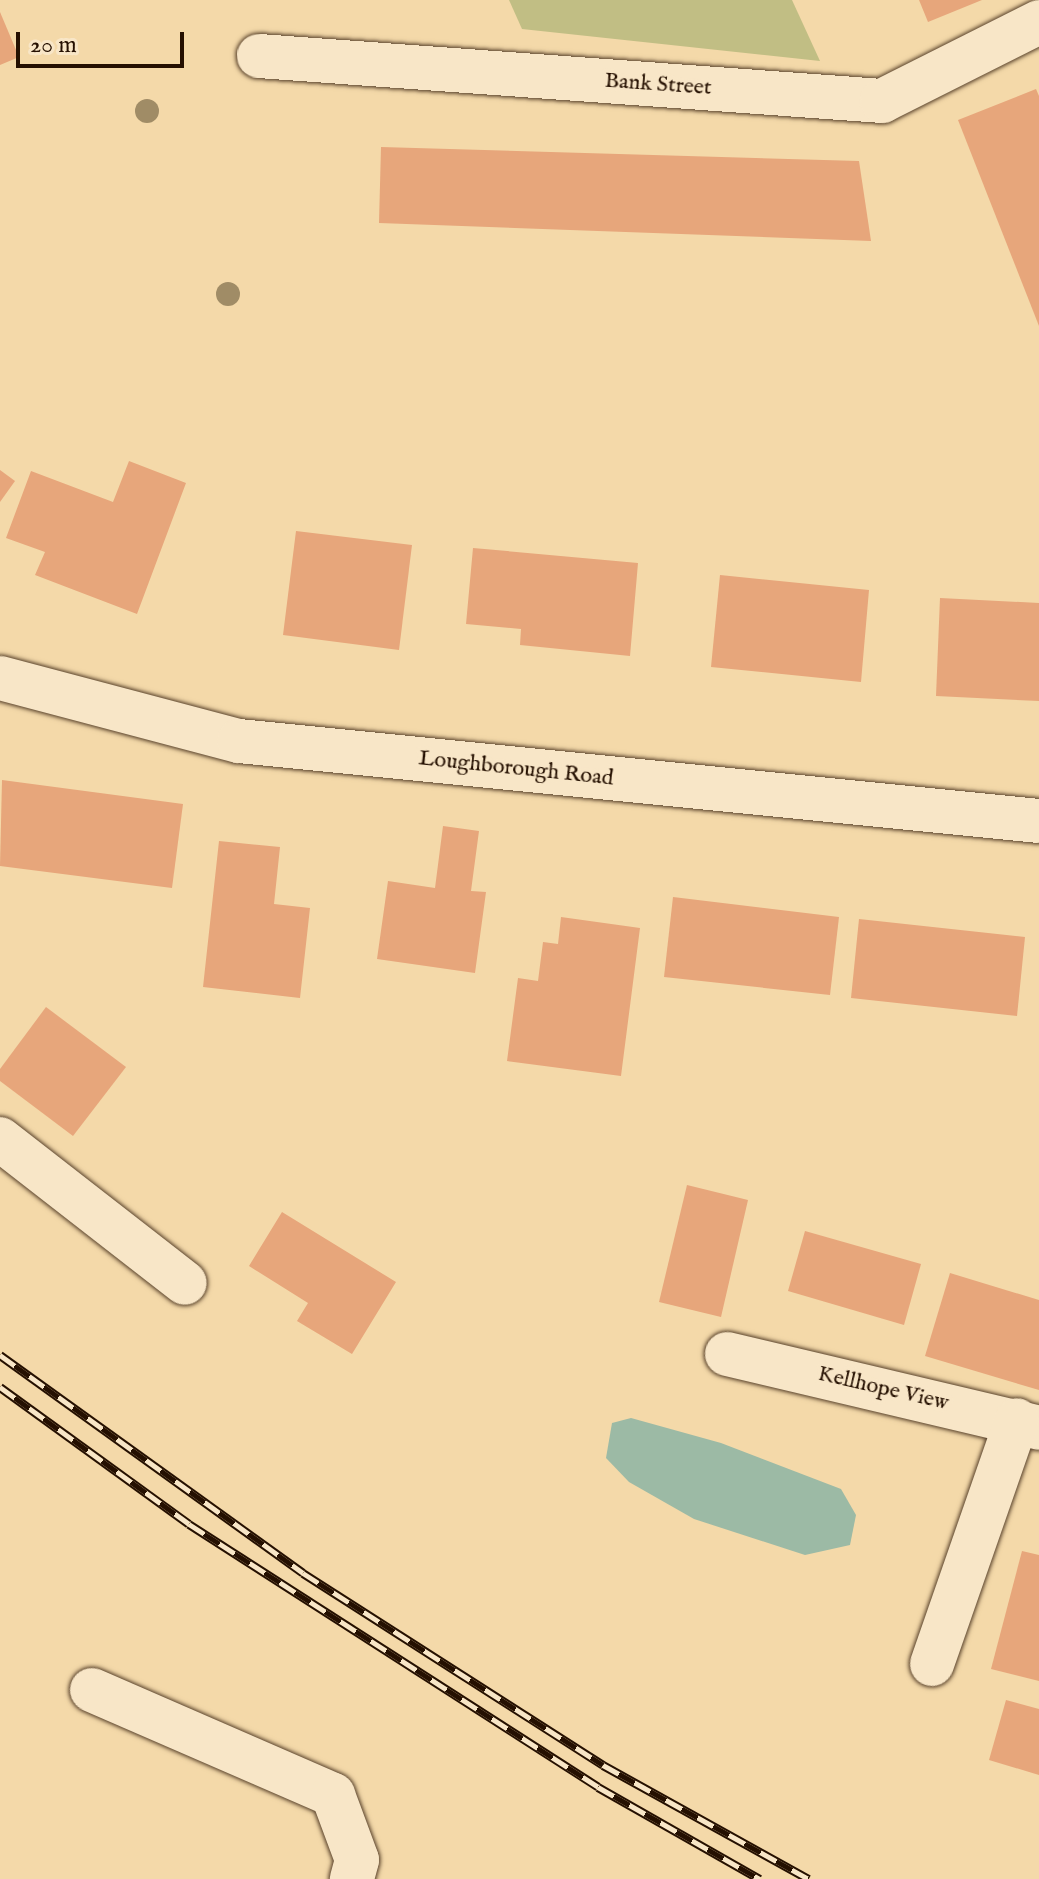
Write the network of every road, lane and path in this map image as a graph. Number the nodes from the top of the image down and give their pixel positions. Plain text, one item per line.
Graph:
1 (1039, 22) edge
2 (259, 56) dead end
3 (2, 684) edge
4 (1039, 821) edge
5 (0, 1139) edge
6 (185, 1283) dead end
7 (727, 1354) dead end
8 (1028, 1424) edge
9 (932, 1664) dead end
10 (92, 1690) dead end
11 (352, 1879) edge

1 - 2 street, Bank Street
3 - 4 street, Loughborough Road
5 - 6 street
7 - 8 street, Kellhope View
8 - 9 street
10 - 11 street

